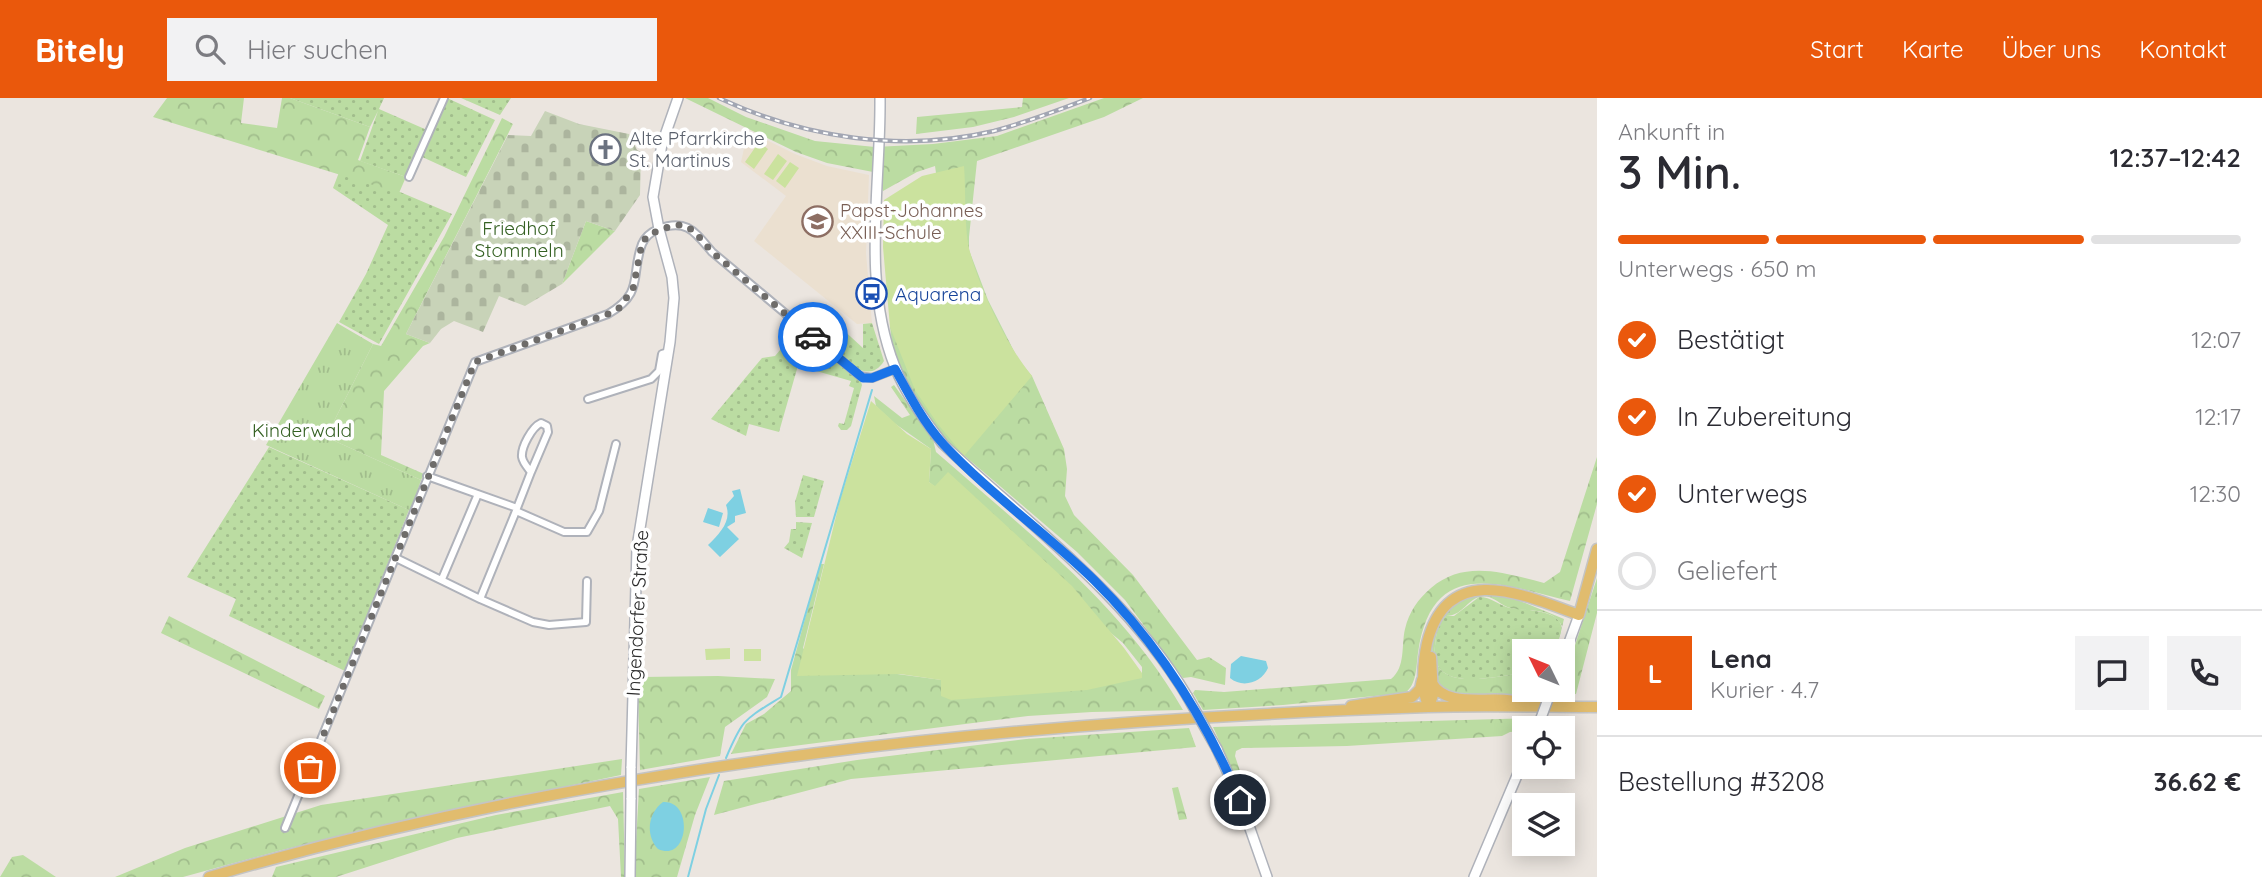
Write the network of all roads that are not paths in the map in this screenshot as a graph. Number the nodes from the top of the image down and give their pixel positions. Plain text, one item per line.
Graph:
1 (444, 98) edge
2 (678, 98) edge
3 (880, 98) edge
4 (409, 177) dead end
5 (659, 229) junction
6 (669, 352) junction
7 (895, 369) junction
8 (588, 399) dead end
9 (616, 444) dead end
10 (531, 472) junction
11 (427, 476) junction
12 (478, 495) junction
13 (517, 510) junction
14 (1597, 549) edge
15 (396, 558) junction
16 (442, 579) junction
17 (587, 581) dead end
18 (480, 599) junction
19 (1579, 615) junction
20 (1570, 639) edge
21 (1426, 648) junction
22 (1432, 683) junction
23 (1528, 706) junction
24 (1429, 707) junction
25 (1597, 707) edge
26 (1323, 712) junction
27 (1516, 779) edge
28 (285, 828) dead end
29 (209, 877) edge
30 (629, 877) edge
31 (1268, 877) edge
32 (1474, 877) edge

1 - 4 street
2 - 5 street, Ingendorfer Straße
3 - 7 street
5 - 6 street, Ingendorfer Straße
5 - 7 street
5 - 11 street
6 - 8 street, Ingendorfer Straße
6 - 30 street, Ingendorfer Straße, bridge
7 - 31 street, bridge
9 - 13 street
10 - 10 street
10 - 13 street
11 - 12 street
11 - 15 street
12 - 13 street
12 - 16 street
13 - 18 street
14 - 19 main road
15 - 16 street
15 - 28 street
16 - 18 street
17 - 18 street
19 - 20 street
19 - 21 main road
21 - 22 main road
21 - 24 main road
21 - 26 main road
22 - 23 main road
22 - 24 main road
23 - 24 main road
23 - 25 main road
24 - 26 main road
26 - 29 main road
27 - 32 street

